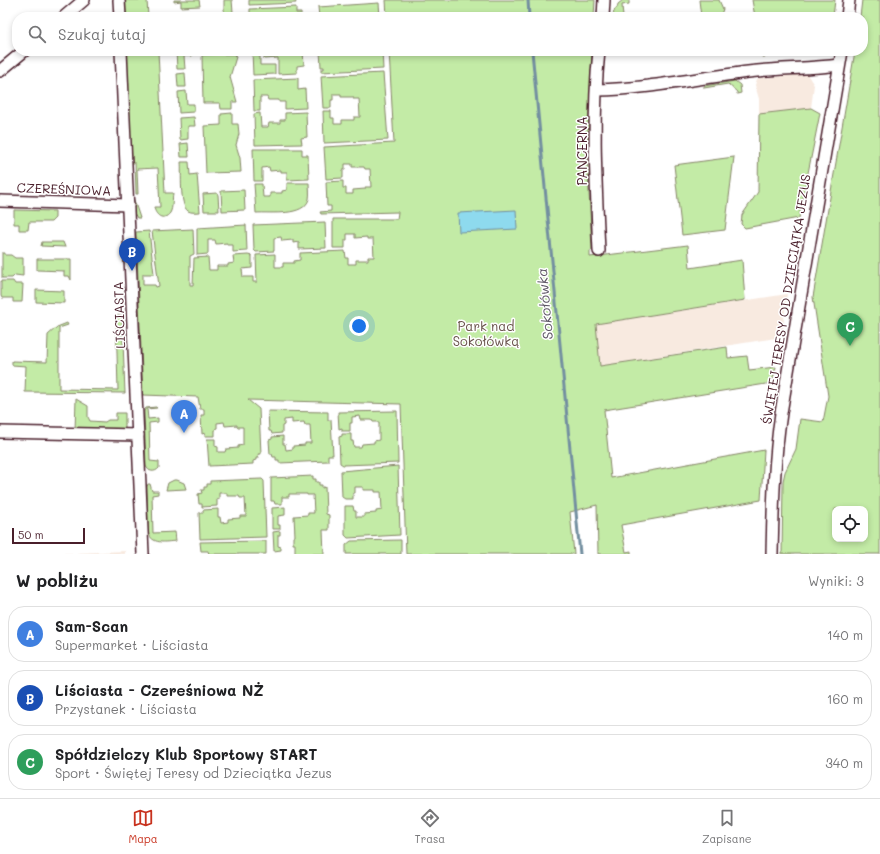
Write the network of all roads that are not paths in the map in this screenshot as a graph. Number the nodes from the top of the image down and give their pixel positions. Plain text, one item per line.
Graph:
1 (84, 0) edge
2 (119, 0) edge
3 (604, 0) edge
4 (849, 0) edge
5 (70, 12) edge
6 (120, 12) edge
7 (603, 12) edge
8 (848, 12) edge
9 (18, 56) edge
10 (121, 56) edge
11 (599, 56) edge
12 (841, 56) edge
13 (839, 65) junction
14 (0, 71) edge
15 (596, 90) junction
16 (0, 201) edge
17 (128, 205) junction
18 (599, 251) dead end
19 (0, 432) edge
20 (138, 435) junction
21 (143, 554) edge
22 (772, 554) edge

1 - 5 street
2 - 6 street
3 - 7 street
4 - 8 street
9 - 14 street
10 - 17 street, LIŚCIASTA
11 - 15 street, PANCERNA
12 - 13 street, ŚWIĘTEJ TERESY OD DZIECIĄTKA JEZUS
13 - 15 street
13 - 22 street, ŚWIĘTEJ TERESY OD DZIECIĄTKA JEZUS
15 - 18 street, PANCERNA
16 - 17 street, CZEREŚNIOWA
17 - 20 street, LIŚCIASTA
19 - 20 street
20 - 21 street, LIŚCIASTA

